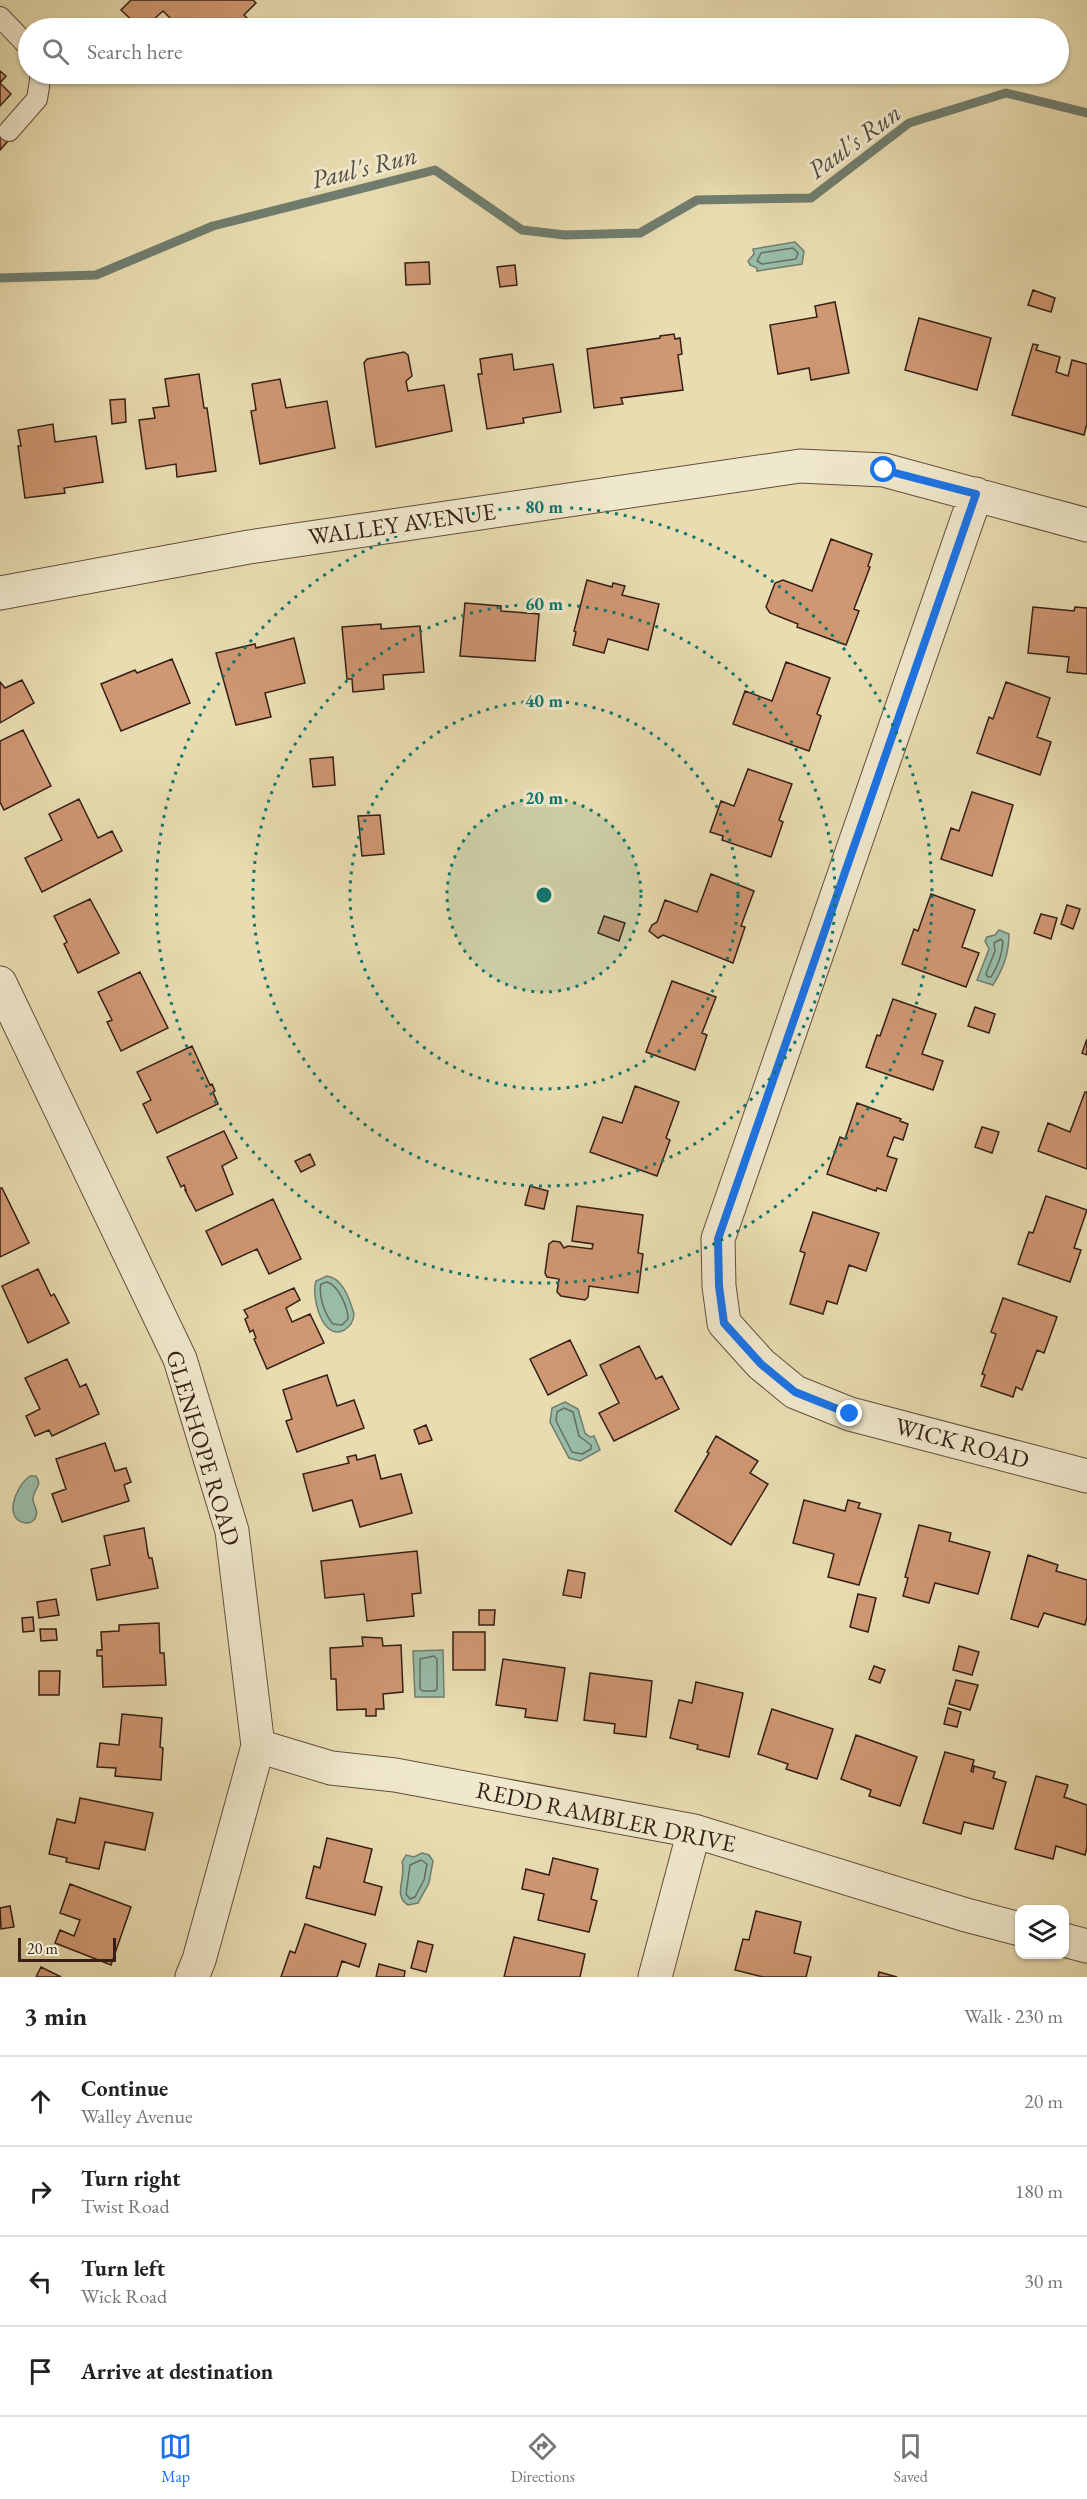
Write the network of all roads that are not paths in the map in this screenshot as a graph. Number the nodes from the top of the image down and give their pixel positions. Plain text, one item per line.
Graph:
1 (0, 17) edge
2 (18, 36) edge
3 (39, 84) edge
4 (9, 131) dead end
5 (976, 494) junction
6 (1087, 525) edge
7 (0, 593) edge
8 (0, 983) edge
9 (1086, 1472) edge
10 (258, 1746) junction
11 (694, 1831) junction
12 (1015, 1928) edge
13 (1069, 1941) edge
14 (1087, 1946) edge
15 (192, 1977) edge
16 (655, 1977) edge

1 - 2 lane
3 - 4 lane
5 - 6 street, WALLEY AVENUE
5 - 7 street, WALLEY AVENUE
5 - 9 street, WICK ROAD
8 - 10 street, GLENHOPE ROAD
10 - 11 street, REDD RAMBLER DRIVE
10 - 15 street, GLENHOPE ROAD
11 - 12 street, REDD RAMBLER DRIVE
11 - 16 street
13 - 14 street

